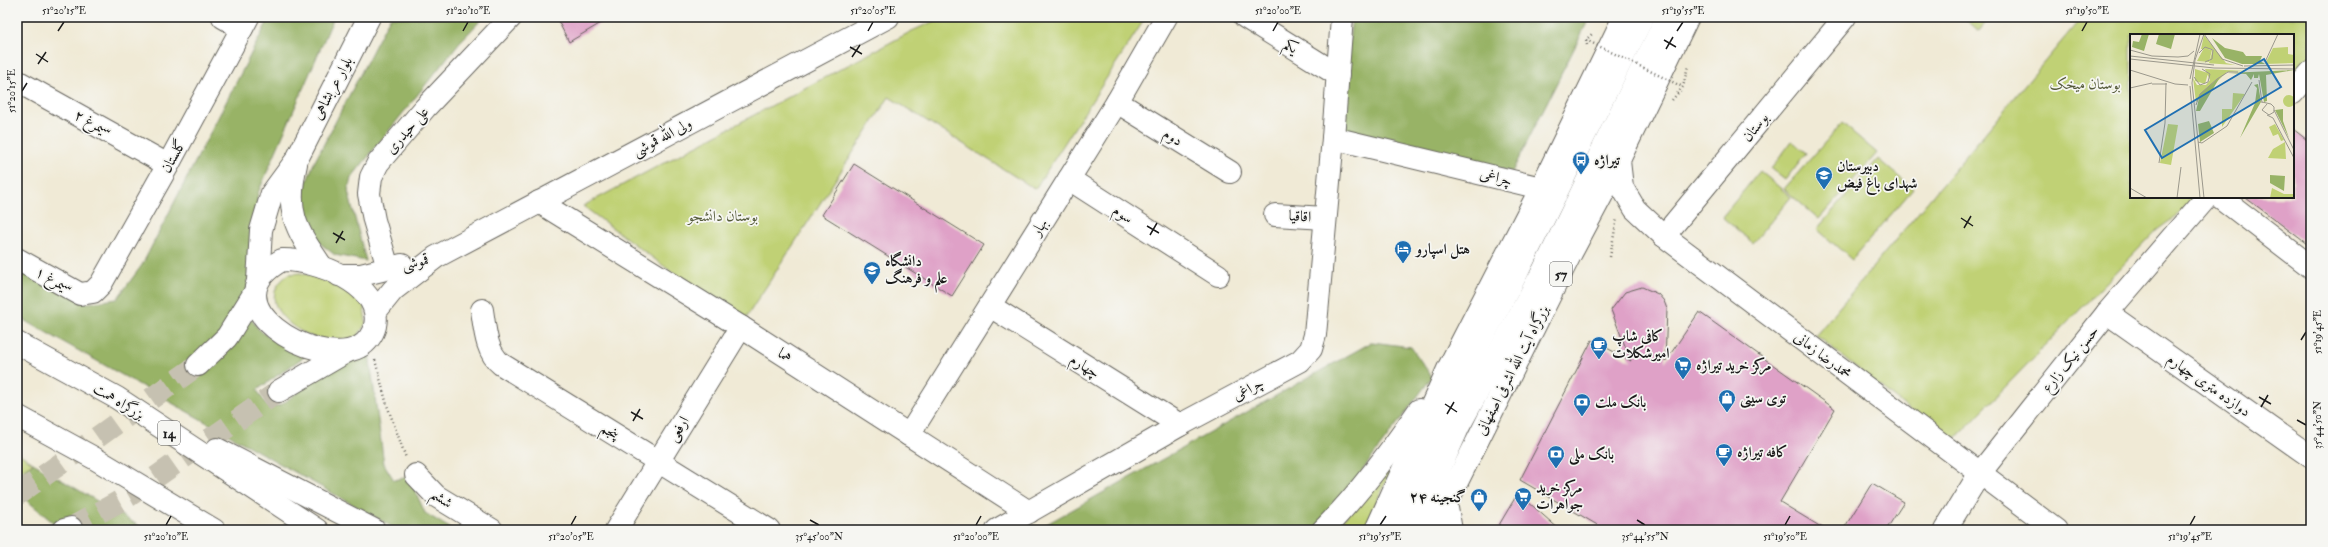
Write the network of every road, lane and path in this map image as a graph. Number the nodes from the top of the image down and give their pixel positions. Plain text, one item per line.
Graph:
1 (223, 17) edge
2 (369, 17) edge
3 (512, 17) edge
4 (888, 17) edge
5 (1166, 17) edge
6 (1245, 17) edge
7 (1342, 17) edge
8 (1624, 17) edge
9 (1643, 17) edge
10 (1667, 17) edge
11 (1688, 17) edge
12 (1845, 17) edge
13 (245, 22) edge
14 (1586, 40) dead end
15 (1690, 60) dead end
16 (2311, 72) edge
17 (1338, 75) junction
18 (17, 81) edge
19 (1683, 87) junction
20 (2294, 92) edge
21 (1117, 102) junction
22 (1670, 103) dead end
23 (1333, 138) junction
24 (297, 159) junction
25 (1619, 161) junction
26 (168, 165) junction
27 (1230, 172) dead end
28 (1069, 179) junction
29 (1541, 188) junction
30 (2206, 198) edge
31 (2221, 198) edge
32 (539, 202) junction
33 (1618, 211) dead end
34 (1275, 215) dead end
35 (1325, 218) junction
36 (1664, 236) junction
37 (436, 257) junction
38 (1610, 257) dead end
39 (17, 260) edge
40 (2311, 266) edge
41 (388, 268) junction
42 (330, 271) junction
43 (1218, 275) dead end
44 (257, 286) junction
45 (93, 292) joint
46 (990, 306) junction
47 (376, 310) junction
48 (482, 310) dead end
49 (2107, 313) junction
50 (741, 327) junction
51 (370, 338) junction
52 (17, 343) edge
53 (346, 352) junction
54 (198, 365) tunnel mouth
55 (1449, 366) junction
56 (279, 391) tunnel mouth
57 (117, 398) junction
58 (17, 416) edge
59 (1180, 425) junction
60 (909, 436) junction
61 (2311, 457) edge
62 (658, 461) junction
63 (1980, 473) junction
64 (416, 476) joint
65 (1446, 503) junction
66 (1029, 512) junction
67 (214, 530) edge
68 (317, 530) edge
69 (374, 530) edge
70 (492, 530) edge
71 (616, 530) edge
72 (769, 530) edge
73 (997, 530) edge
74 (1323, 530) edge
75 (1376, 530) edge
76 (1390, 530) edge
77 (1412, 530) edge
78 (1433, 530) edge
79 (1451, 530) edge
80 (1945, 530) edge
81 (2056, 530) edge

1 - 13 main road
2 - 24 main road, بلوار عربشاهی
3 - 41 main road, علی حیدری
4 - 32 main road, ولی الله قموشی
5 - 21 main road, بهار
6 - 17 main road, یکم
7 - 17 main road, چراغی
8 - 29 main road
9 - 76 main road
10 - 77 main road
11 - 25 main road, بزرگراه آیت الله اشرفی اصفهانی / 57
12 - 36 main road, بوستان
13 - 26 main road, گلستان
14 - 19 path, bridge
15 - 19 path
16 - 20 main road
17 - 23 main road, چراغی
18 - 26 main road, سیمرغ ۲
19 - 22 path
21 - 27 main road, دوم
21 - 28 main road, بهار
23 - 29 main road, چراغی
23 - 35 main road, چراغی
24 - 42 main road, بلوار عربشاهی
24 - 44 main road, بلوار عربشاهی
25 - 36 main road, محمدرضا زمانی
25 - 65 main road, بزرگراه آیت الله اشرفی اصفهانی / 57
26 - 45 main road, گلستان
28 - 43 main road, سوم
28 - 46 main road, بهار
29 - 55 main road
30 - 49 main road, حسن نیک زارع
31 - 40 main road
32 - 37 main road, ولی الله قموشی
32 - 50 main road, هما
33 - 38 path
34 - 35 main road, اقاقیا
35 - 59 main road, چراغی
36 - 63 main road, محمدرضا زمانی
37 - 41 main road, قموشی
37 - 47 main road, قموشی
39 - 45 main road, سیمرغ ۱
41 - 42 main road, قموشی
42 - 44 main road
42 - 47 main road
44 - 53 main road
44 - 54 main road
46 - 59 main road, چهارم
46 - 60 main road, بهار
47 - 51 main road
48 - 62 main road, پنجم
49 - 61 main road, دوازده متری چهارم
49 - 63 main road, حسن نیک زارع
50 - 60 main road, هما
50 - 62 main road, ارفعی
51 - 53 main road
51 - 64 path
52 - 57 main road, بزرگراه همت / 14
53 - 56 main road
55 - 74 main road
55 - 75 main road
57 - 68 main road, بزرگراه همت / 14
57 - 69 main road
58 - 67 main road
59 - 66 main road, چراغی
60 - 66 main road, هما
62 - 71 main road, ارفعی
62 - 72 main road, پنجم
63 - 80 main road, حسن نیک زارع
63 - 81 main road, محمدرضا زمانی
64 - 70 main road, ششم
65 - 78 main road, بزرگراه آیت الله اشرفی اصفهانی / 57
65 - 79 main road
66 - 73 main road, چراغی

